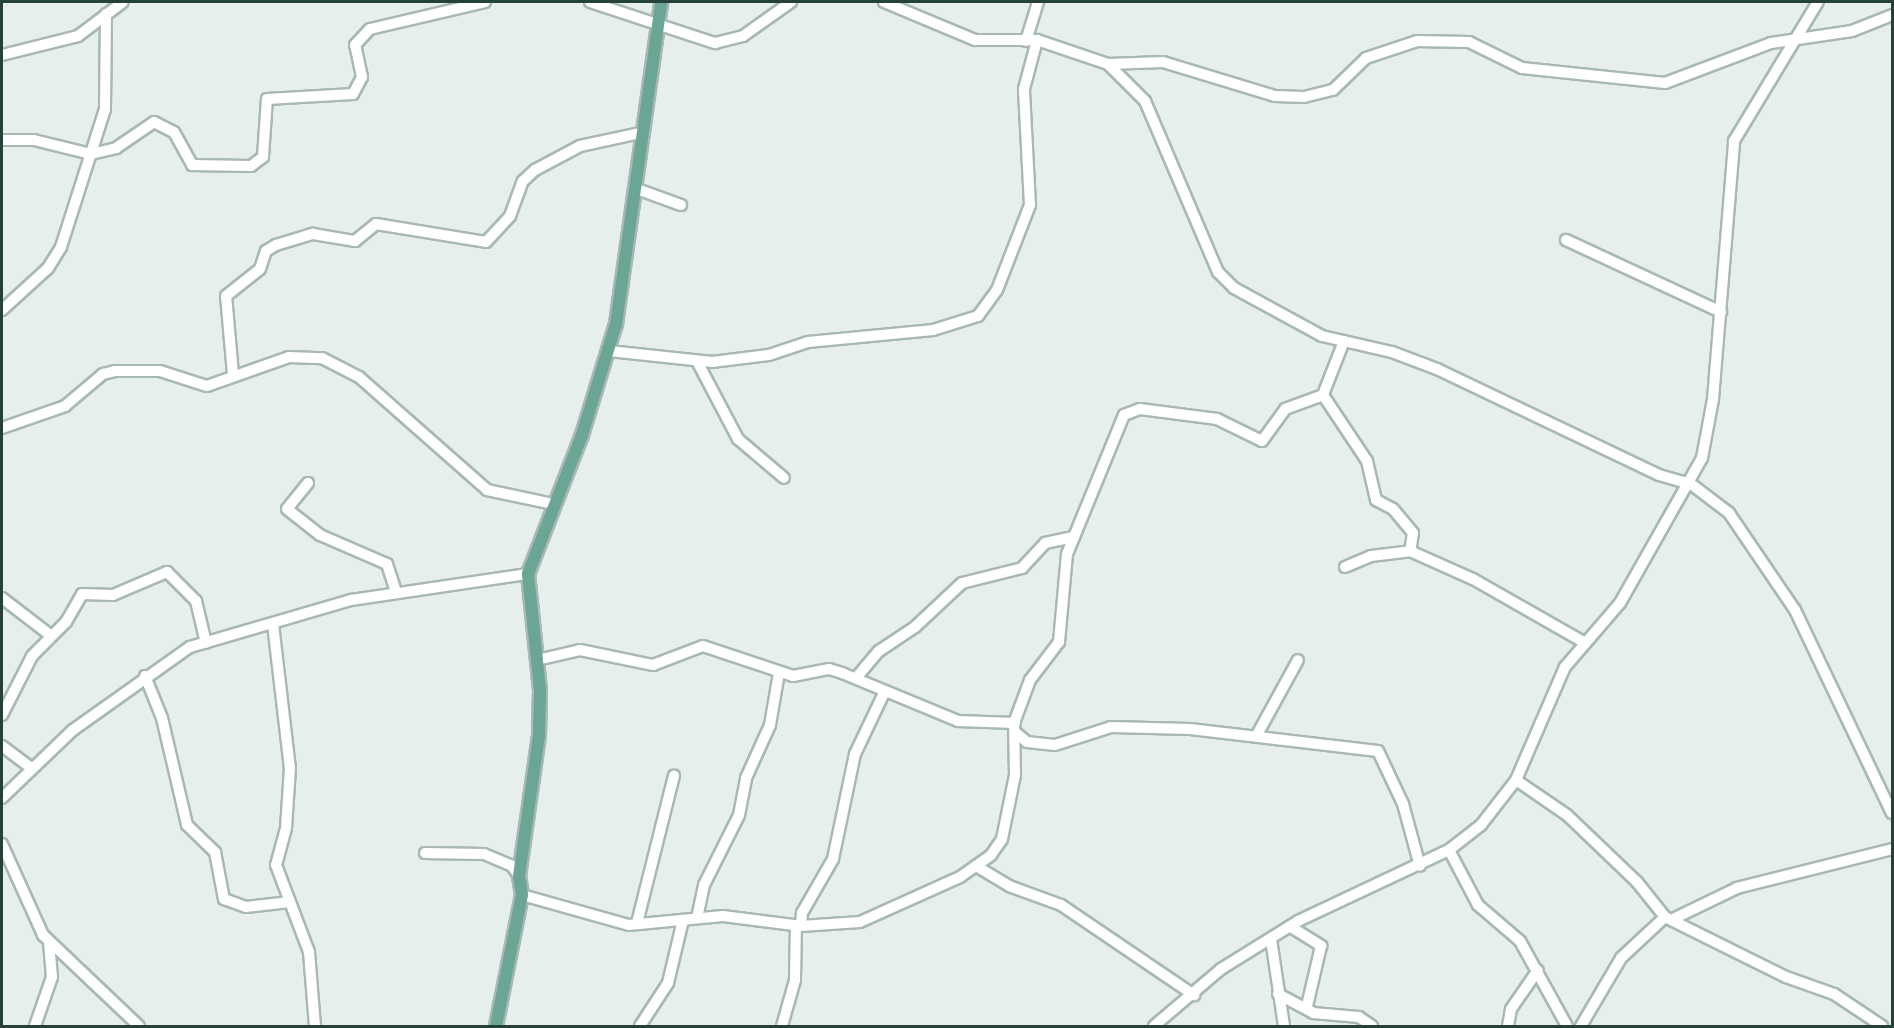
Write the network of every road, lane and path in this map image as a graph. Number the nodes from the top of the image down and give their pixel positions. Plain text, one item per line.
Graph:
1 (123, 2) edge
2 (485, 2) edge
3 (590, 2) edge
4 (661, 2) edge
5 (791, 2) edge
6 (884, 2) edge
7 (1038, 2) edge
8 (1818, 2) edge
9 (106, 14) junction
10 (1893, 15) edge
11 (658, 27) junction
12 (1031, 41) junction
13 (1795, 42) junction
14 (2, 56) edge
15 (1108, 64) junction
16 (640, 133) junction
17 (2, 140) edge
18 (91, 154) junction
19 (634, 188) junction
20 (681, 205) dead end
21 (1566, 240) dead end
22 (2, 310) edge
23 (1721, 312) junction
24 (1344, 341) junction
25 (609, 351) junction
26 (698, 363) junction
27 (233, 374) junction
28 (1323, 395) junction
29 (2, 428) edge
30 (784, 478) dead end
31 (308, 483) dead end
32 (1691, 484) junction
33 (553, 504) junction
34 (1074, 537) junction
35 (1410, 551) junction
36 (1345, 567) dead end
37 (528, 574) junction
38 (396, 592) junction
39 (2, 598) edge
40 (273, 624) junction
41 (49, 634) junction
42 (206, 643) junction
43 (1585, 643) junction
44 (537, 660) junction
45 (1298, 660) dead end
46 (779, 673) junction
47 (145, 676) junction
48 (856, 678) junction
49 (884, 693) junction
50 (2, 715) edge
51 (1016, 728) junction
52 (1258, 733) junction
53 (2, 746) edge
54 (30, 767) junction
55 (674, 776) dead end
56 (1516, 780) junction
57 (2, 798) edge
58 (1893, 813) edge
59 (2, 844) edge
60 (1893, 849) edge
61 (1449, 850) junction
62 (424, 853) dead end
63 (976, 866) junction
64 (1420, 867) junction
65 (519, 876) junction
66 (522, 895) junction
67 (290, 902) junction
68 (697, 918) junction
69 (1670, 918) junction
70 (683, 920) junction
71 (637, 923) junction
72 (798, 926) junction
73 (1291, 927) junction
74 (1271, 939) junction
75 (50, 943) junction
76 (1538, 970) junction
77 (1278, 994) junction
78 (1194, 995) junction
79 (1307, 1006) junction
80 (35, 1026) edge
81 (139, 1026) edge
82 (315, 1026) edge
83 (496, 1026) edge
84 (640, 1026) edge
85 (782, 1026) edge
86 (1154, 1026) edge
87 (1284, 1026) edge
88 (1372, 1026) edge
89 (1508, 1026) edge
90 (1567, 1026) edge
91 (1581, 1026) edge
92 (1882, 1026) edge

1 - 9 street
2 - 18 street
3 - 11 street
4 - 11 main road
5 - 11 street
6 - 12 street
7 - 12 street
8 - 13 street
9 - 14 street
9 - 18 street
10 - 13 street
11 - 16 main road
12 - 15 street
12 - 26 street
13 - 15 street
13 - 23 street
15 - 24 street
16 - 19 main road
16 - 27 street
17 - 18 street
18 - 22 street
19 - 20 street
19 - 25 main road
21 - 23 street
23 - 32 street
24 - 28 street
24 - 32 street
25 - 26 street
25 - 33 main road
26 - 30 street
27 - 29 street
27 - 33 street
28 - 34 street
28 - 35 street
31 - 38 street
32 - 43 street
32 - 58 street
33 - 37 main road
34 - 48 street
34 - 51 street
35 - 36 street
35 - 43 street
37 - 38 street
37 - 44 main road
38 - 40 street
39 - 41 street
40 - 42 street
40 - 67 street
41 - 42 street
41 - 50 street
42 - 47 street
43 - 56 street
44 - 46 street
44 - 65 main road
45 - 52 street
46 - 48 street
46 - 68 street
47 - 54 street
47 - 67 street
48 - 49 street
49 - 51 street
49 - 72 street
51 - 52 street
51 - 63 street
52 - 64 street
53 - 54 street
54 - 57 street
55 - 71 street
56 - 61 street
56 - 69 street
59 - 75 street
60 - 69 street
61 - 64 street
61 - 76 street
62 - 65 street
63 - 72 street
63 - 78 street
64 - 73 street
65 - 66 main road
66 - 71 street
66 - 83 main road
67 - 82 street
68 - 70 street
68 - 72 street
69 - 91 street
69 - 92 street
70 - 71 street
70 - 84 street
72 - 85 street
73 - 74 street
73 - 79 street
74 - 77 street
74 - 78 street
75 - 80 street
75 - 81 street
76 - 89 street
76 - 90 street
77 - 79 street
77 - 87 street
78 - 86 street
79 - 88 street

